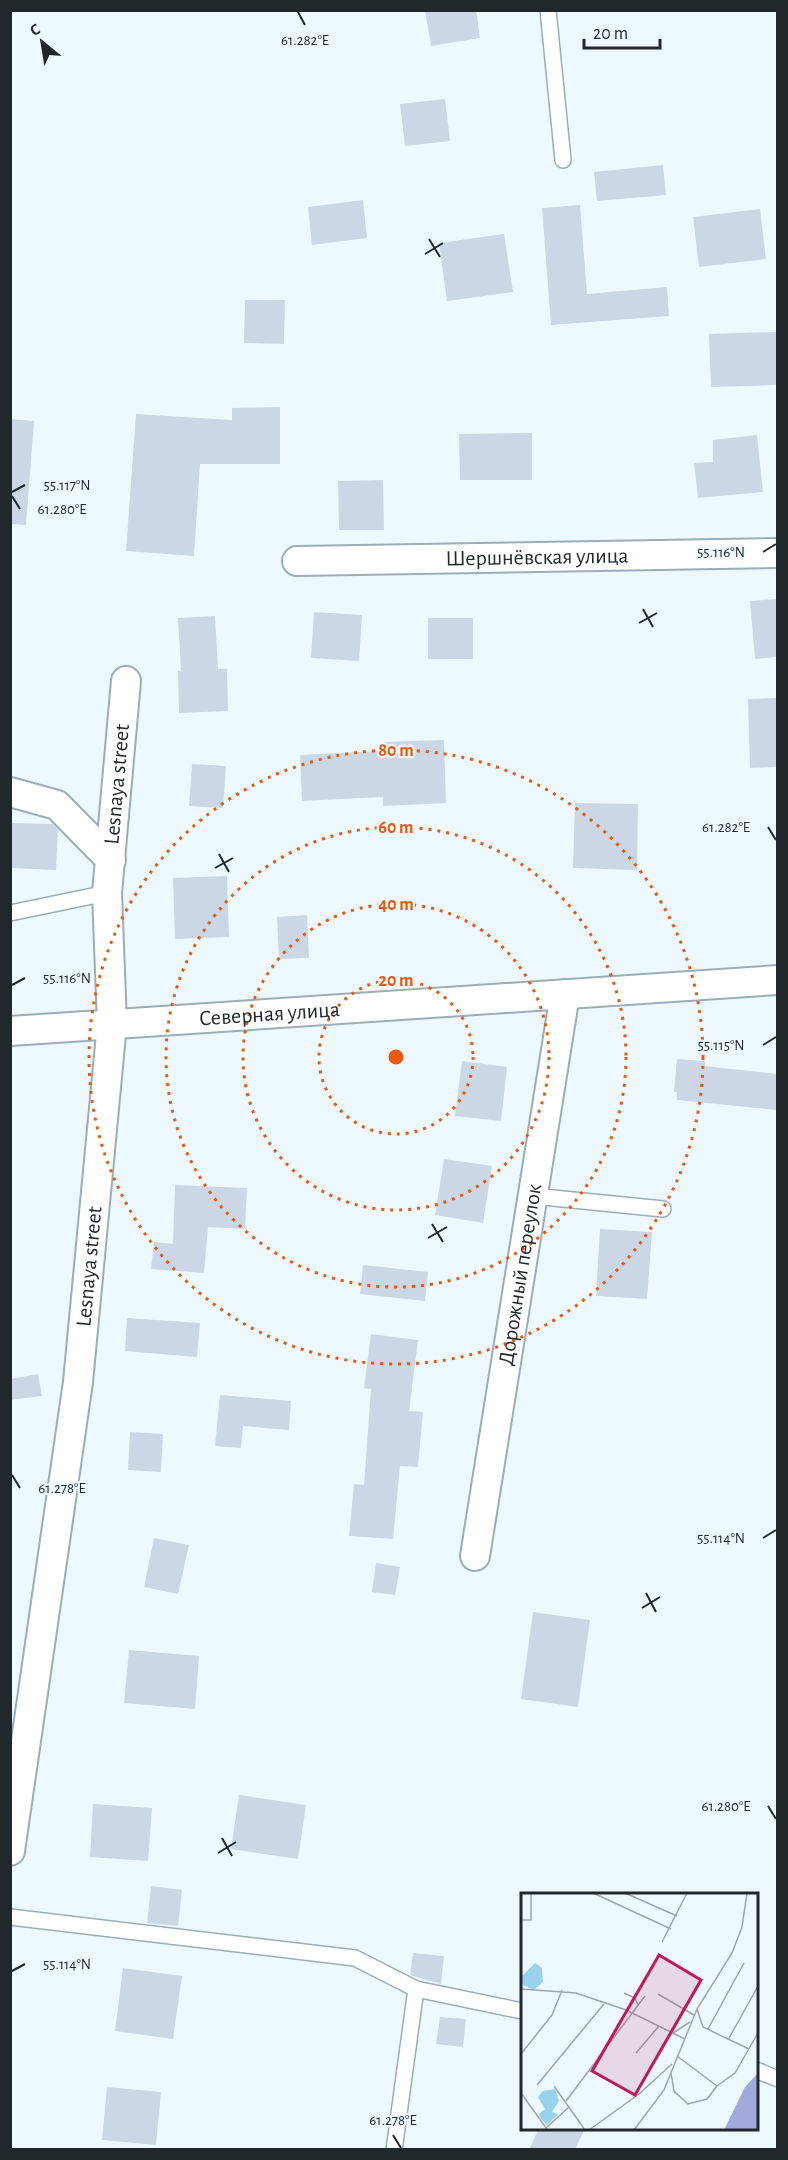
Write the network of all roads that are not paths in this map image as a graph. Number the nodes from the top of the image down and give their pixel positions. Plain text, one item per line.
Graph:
1 (548, 10) edge
2 (563, 160) dead end
3 (777, 553) edge
4 (297, 561) dead end
5 (126, 681) dead end
6 (10, 792) edge
7 (111, 860) junction
8 (107, 893) junction
9 (10, 913) edge
10 (777, 980) edge
11 (565, 994) junction
12 (112, 1024) junction
13 (10, 1031) edge
14 (533, 1196) junction
15 (663, 1209) dead end
16 (475, 1556) dead end
17 (10, 1851) edge
18 (10, 1917) edge
19 (416, 1989) junction
20 (521, 2010) edge
21 (758, 2071) edge
22 (777, 2079) edge
23 (394, 2150) edge

1 - 2 lane
3 - 4 street, Шершнёвская улица
5 - 7 street, Lesnaya street
6 - 7 street
7 - 8 street, Lesnaya street
8 - 9 lane
8 - 12 street, Lesnaya street
10 - 11 street, Северная улица
11 - 12 street, Северная улица
11 - 14 street, Дорожный переулок
12 - 13 street, Северная улица
12 - 17 street, Lesnaya street
14 - 15 lane
14 - 16 street, Дорожный переулок
18 - 19 lane
19 - 20 lane
19 - 23 lane
21 - 22 lane

